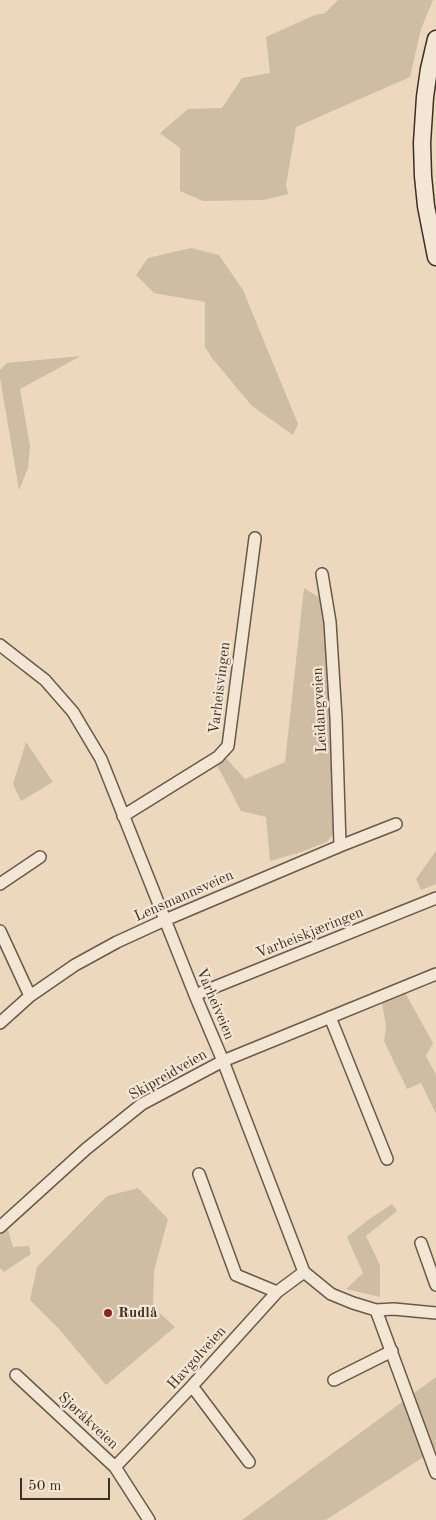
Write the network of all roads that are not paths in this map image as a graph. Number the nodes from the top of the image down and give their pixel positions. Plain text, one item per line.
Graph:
1 (436, 39) edge
2 (436, 257) edge
3 (255, 538) dead end
4 (322, 574) dead end
5 (0, 645) edge
6 (123, 816) junction
7 (396, 824) dead end
8 (340, 846) junction
9 (40, 857) dead end
10 (0, 884) edge
11 (436, 898) edge
12 (165, 920) junction
13 (0, 931) edge
14 (436, 974) edge
15 (195, 995) junction
16 (30, 996) junction
17 (330, 1018) junction
18 (0, 1023) edge
19 (222, 1061) junction
20 (387, 1159) dead end
21 (199, 1174) dead end
22 (0, 1227) edge
23 (421, 1243) dead end
24 (304, 1272) junction
25 (436, 1284) edge
26 (277, 1292) junction
27 (376, 1310) junction
28 (436, 1313) edge
29 (392, 1351) junction
30 (16, 1374) dead end
31 (334, 1380) dead end
32 (192, 1386) junction
33 (249, 1462) dead end
34 (115, 1467) junction
35 (436, 1473) edge
36 (149, 1520) edge

1 - 2 main road
3 - 6 street, Varheisvingen
4 - 8 street, Leidangveien
5 - 6 street, Varheiveien
6 - 12 street, Varheiveien
7 - 8 street, Lensmannsveien
8 - 12 street, Lensmannsveien
9 - 10 street
11 - 15 street, Varheiskjæringen
12 - 15 street, Varheiveien
12 - 16 street, Lensmannsveien
13 - 16 street
14 - 17 street, Skipreidveien
15 - 19 street, Varheiveien
16 - 18 street, Lensmannsveien
17 - 19 street, Skipreidveien
17 - 20 street
19 - 22 street, Skipreidveien
19 - 24 street, Varheiveien
21 - 26 street
23 - 25 street
24 - 26 street, Havgolveien
24 - 27 street, Varheiveien
26 - 32 street, Havgolveien
27 - 28 street, Varheiveien
27 - 29 street
29 - 31 street
29 - 35 street
30 - 34 street, Sjøråkveien
32 - 33 street
32 - 34 street, Havgolveien
34 - 36 street, Sjøråkveien

